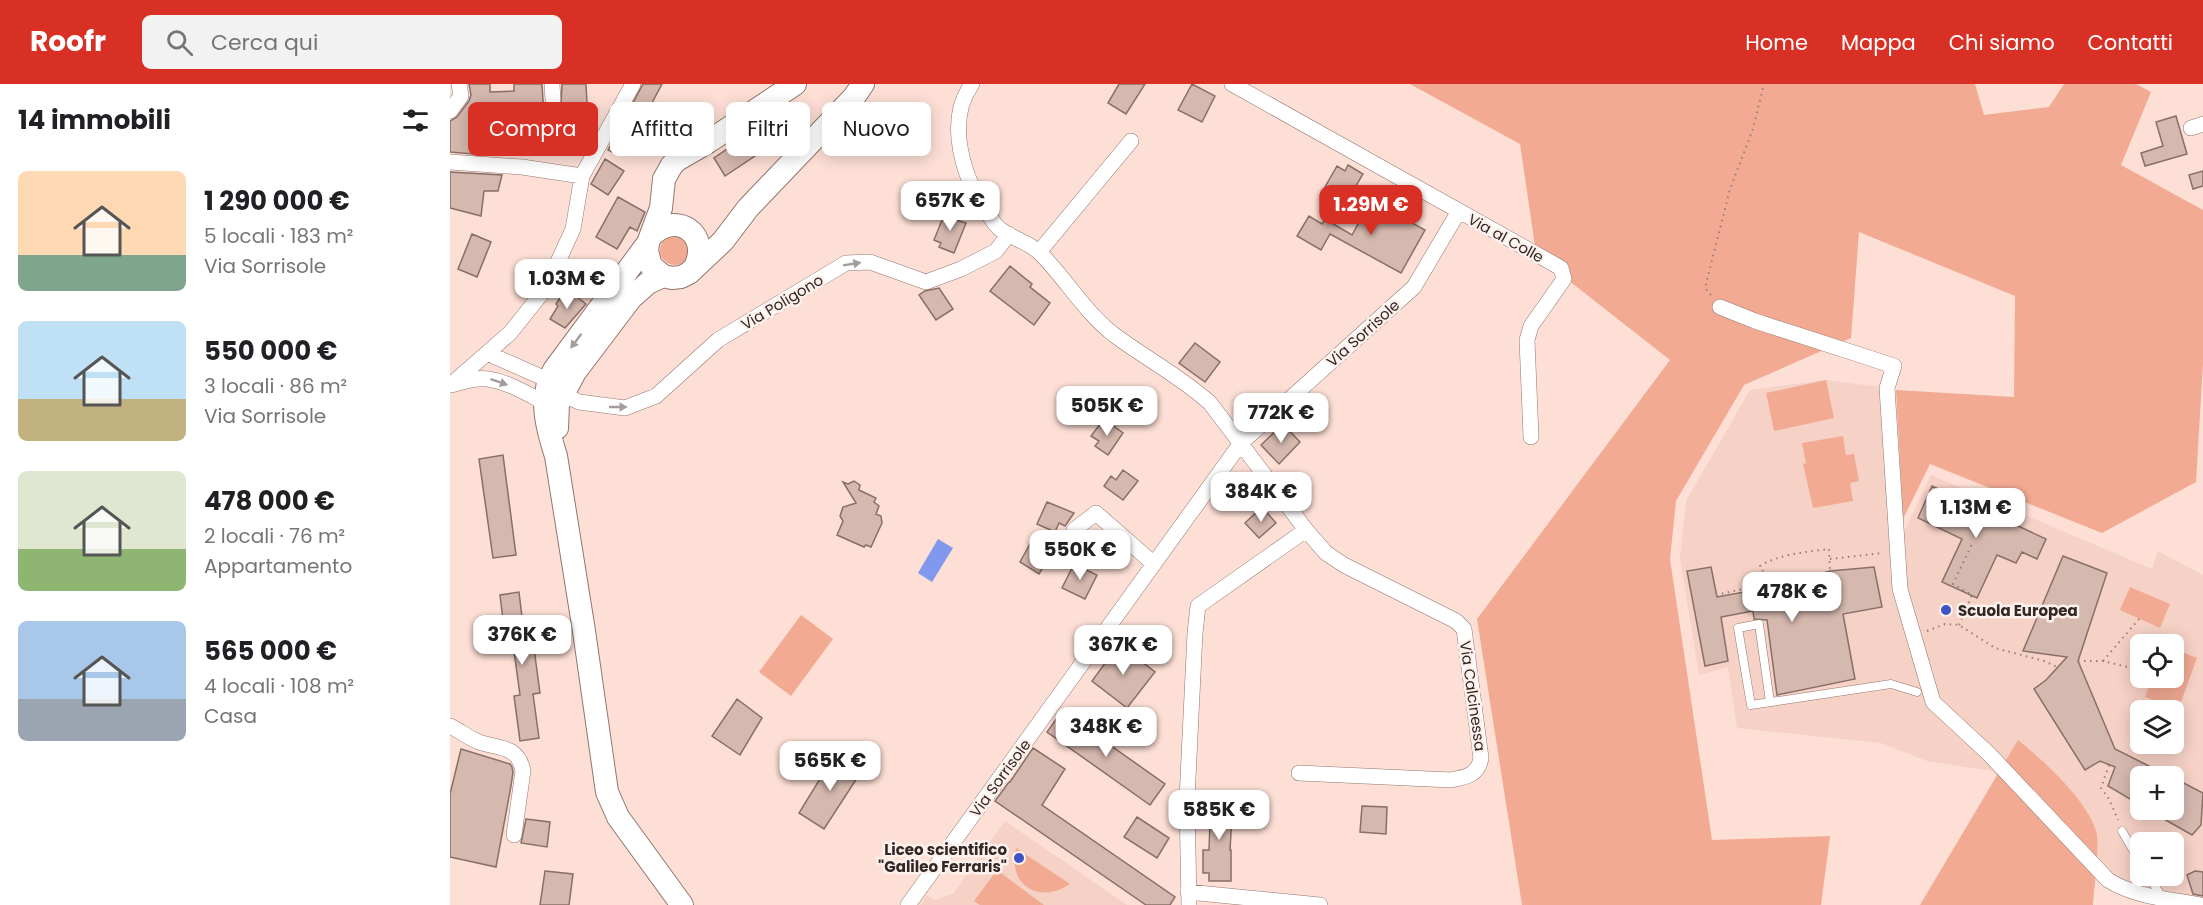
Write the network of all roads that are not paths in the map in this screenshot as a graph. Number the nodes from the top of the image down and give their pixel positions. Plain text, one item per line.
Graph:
1 (459, 84) edge
2 (633, 84) edge
3 (795, 84) edge
4 (863, 84) edge
5 (972, 84) edge
6 (1232, 84) edge
7 (450, 111) edge
8 (714, 137) edge
9 (1131, 141) dead end
10 (685, 156) edge
11 (686, 156) edge
12 (450, 162) edge
13 (582, 176) junction
14 (748, 208) junction
15 (1459, 211) junction
16 (684, 227) junction
17 (1010, 234) junction
18 (650, 240) junction
19 (1039, 252) junction
20 (695, 267) junction
21 (663, 276) junction
22 (1720, 307) road end
23 (487, 352) junction
24 (451, 386) edge
25 (552, 392) junction
26 (1531, 437) dead end
27 (1241, 443) junction
28 (1306, 530) junction
29 (1074, 531) dead end
30 (1154, 564) junction
31 (1923, 691) junction
32 (1770, 702) junction
33 (450, 726) edge
34 (1299, 773) dead end
35 (2122, 831) dead end
36 (514, 835) dead end
37 (2130, 845) edge
38 (2155, 886) edge
39 (2162, 898) junction
40 (1189, 899) edge
41 (682, 905) edge
42 (908, 905) edge
43 (1320, 905) edge
44 (2200, 905) edge

1 - 7 street
2 - 13 street
3 - 8 main road
4 - 14 main road
5 - 17 street
6 - 15 street, Via al Colle
9 - 19 street
10 - 18 main road
11 - 16 main road
12 - 13 street
13 - 23 street
14 - 16 main road
14 - 20 main road
15 - 26 street, Via al Colle
15 - 27 street, Via Sorrisole
16 - 18 main road
16 - 20 main road
17 - 19 street
25 -> 17 street, Via Poligono
18 - 21 main road
18 -> 25 main road
19 - 27 street
20 - 21 main road
21 - 25 main road
22 - 31 street
23 - 24 street
23 - 25 street
24 -> 25 street
25 - 41 main road
27 - 28 street
27 - 30 street, Via Sorrisole
28 - 34 street, Via Calcinessa
28 - 40 street
29 - 30 street
30 - 42 street, Via Sorrisole
31 - 32 lane
31 - 39 street
32 - 32 lane
33 - 36 street
35 - 37 lane
38 - 39 lane
39 - 44 street
40 - 43 street

